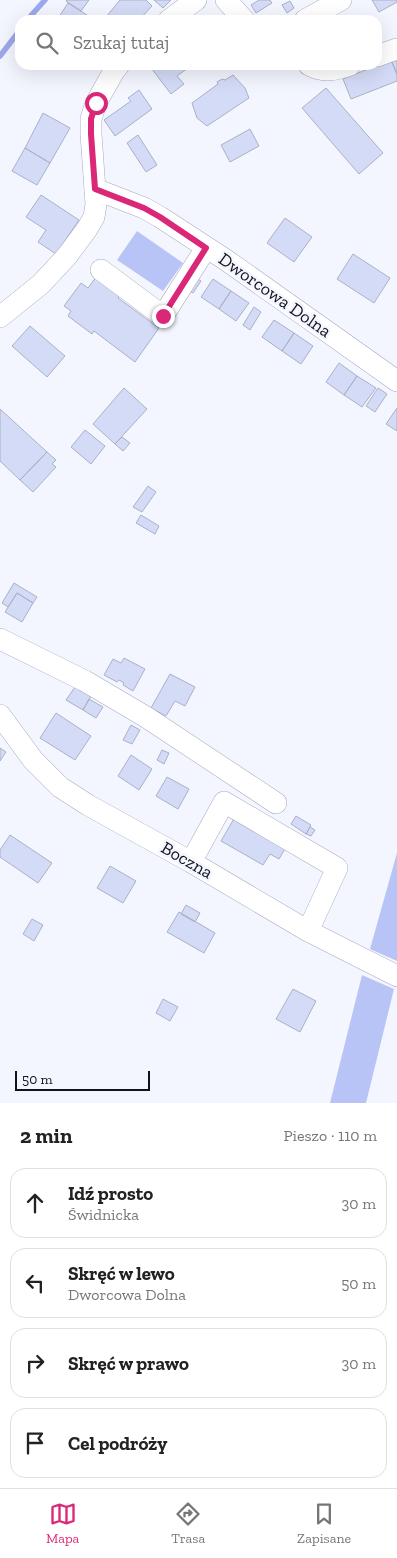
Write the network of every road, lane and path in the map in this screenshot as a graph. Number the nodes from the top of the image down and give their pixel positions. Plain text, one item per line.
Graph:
1 (196, 0) edge
2 (226, 0) edge
3 (342, 0) edge
4 (176, 15) edge
5 (240, 15) edge
6 (314, 15) edge
7 (397, 49) edge
8 (382, 54) edge
9 (115, 70) edge
10 (95, 189) junction
11 (206, 248) junction
12 (101, 270) dead end
13 (0, 317) edge
14 (397, 381) edge
15 (0, 639) edge
16 (0, 715) edge
17 (276, 803) dead end
18 (191, 862) junction
19 (308, 931) junction
20 (397, 976) edge

1 - 4 street
2 - 5 street
3 - 6 street
7 - 8 street
9 - 10 street
10 - 11 street, Dworcowa Dolna
10 - 13 street
11 - 12 street
11 - 14 street, Dworcowa Dolna
15 - 17 street
16 - 18 street, Boczna
18 - 19 street, Boczna
18 - 19 street
19 - 20 street, Boczna

